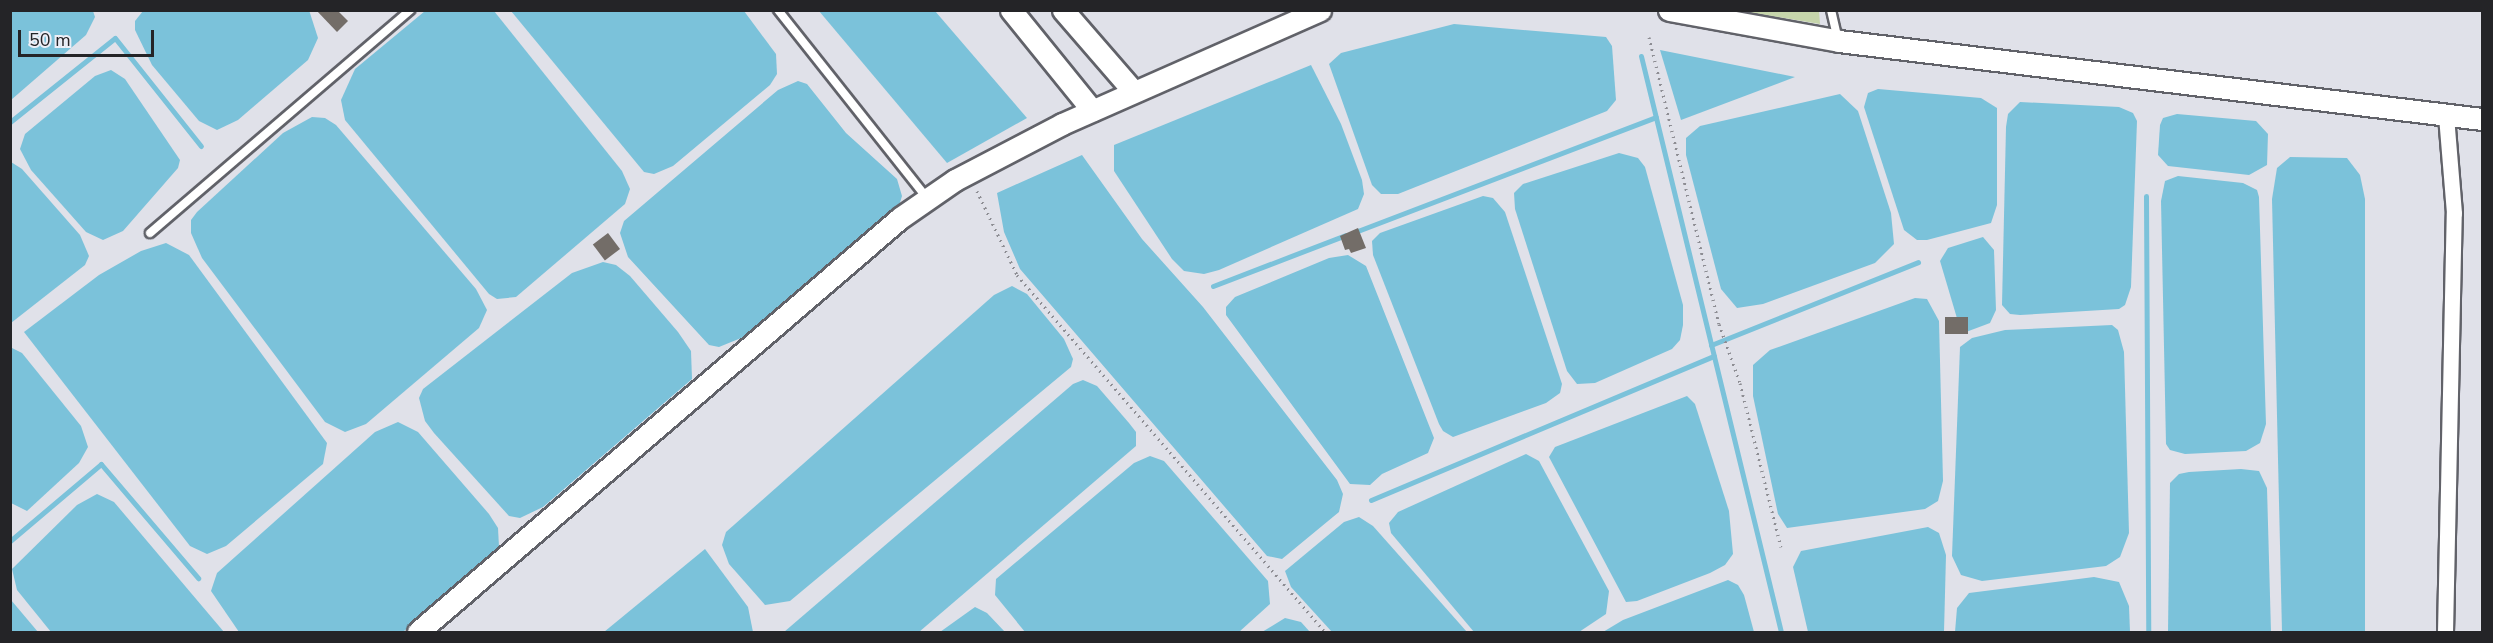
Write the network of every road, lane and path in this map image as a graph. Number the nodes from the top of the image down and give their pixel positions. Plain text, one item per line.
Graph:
1 (410, 10) edge
2 (778, 10) edge
3 (1011, 10) edge
4 (1063, 10) edge
5 (1320, 10) edge
6 (1670, 10) edge
7 (1831, 10) edge
8 (1649, 37) dead end
9 (1839, 41) junction
10 (1134, 92) junction
11 (1092, 110) junction
12 (2446, 115) junction
13 (2482, 119) edge
14 (968, 173) junction
15 (928, 199) junction
16 (150, 233) dead end
17 (1781, 547) dead end
18 (418, 633) edge
19 (1325, 633) edge
20 (2445, 633) edge

1 - 16 lane
2 - 15 lane
3 - 11 street
4 - 10 street
5 - 10 street
6 - 9 street
7 - 9 lane
8 - 17 path
9 - 12 street
10 - 11 street
11 - 14 street
12 - 13 street
12 - 20 street
14 - 15 street
14 - 19 path
15 - 18 street

